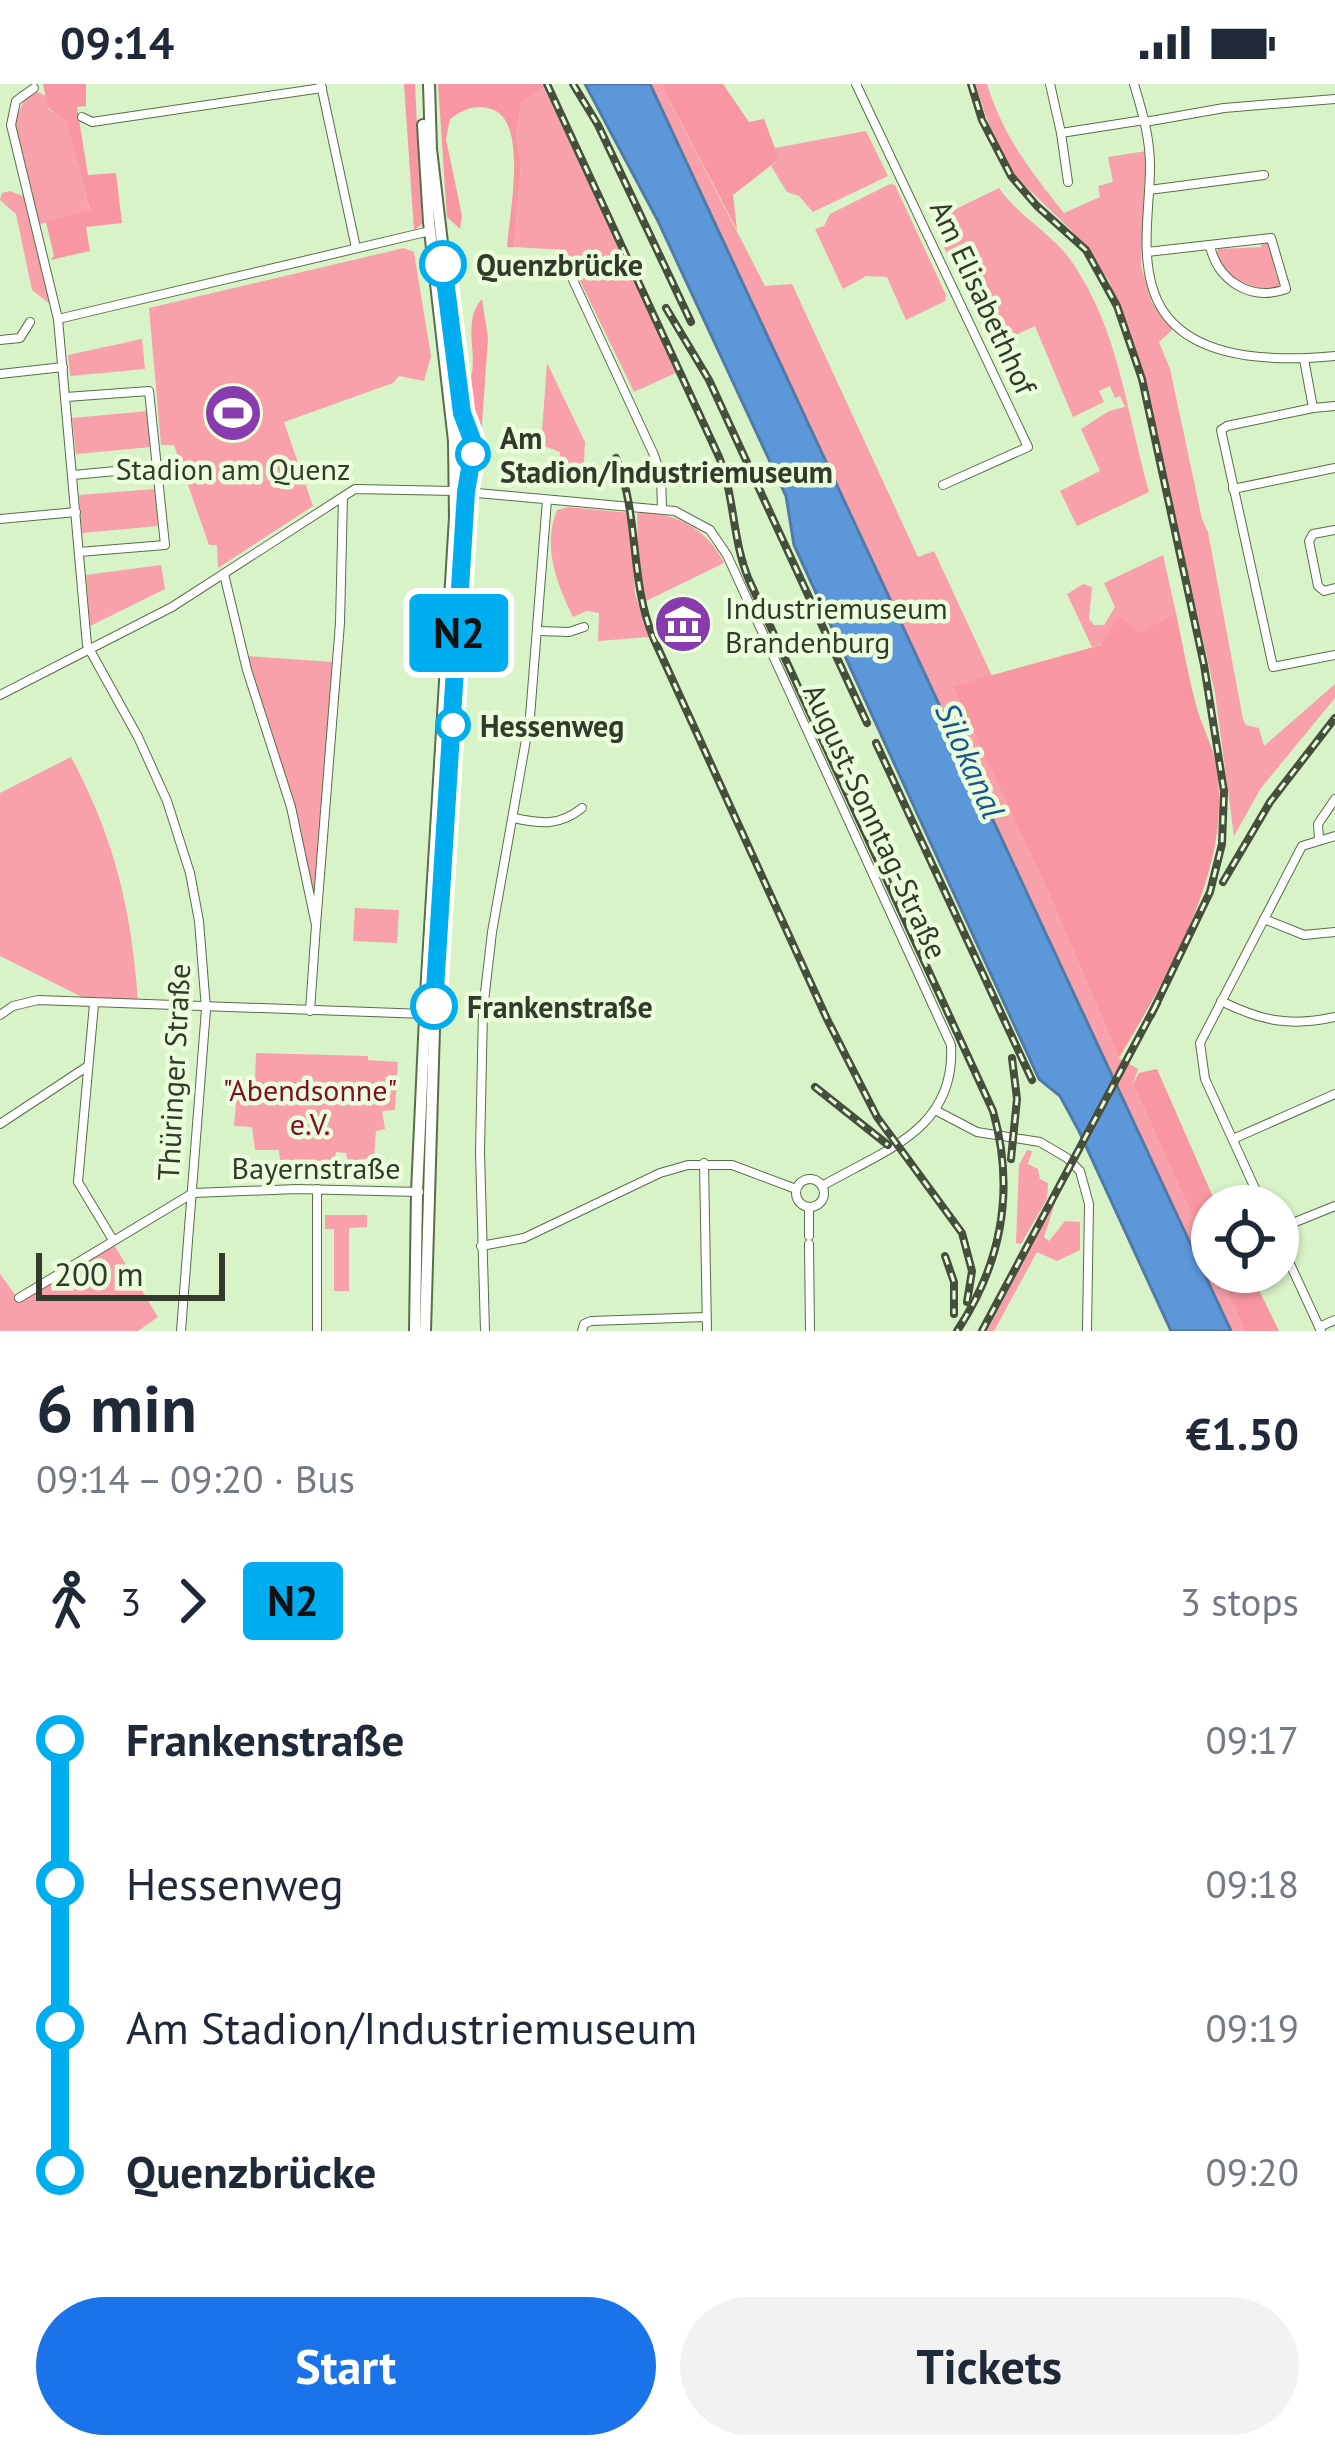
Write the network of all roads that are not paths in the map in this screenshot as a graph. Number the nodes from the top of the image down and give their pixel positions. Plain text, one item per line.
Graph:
1 (426, 84) edge
2 (856, 84) edge
3 (1050, 84) edge
4 (1134, 84) edge
5 (321, 86) edge
6 (34, 88) dead end
7 (1335, 99) edge
8 (82, 117) dead end
9 (1145, 121) junction
10 (1061, 133) junction
11 (1264, 175) dead end
12 (1068, 182) dead end
13 (1149, 190) junction
14 (435, 230) junction
15 (405, 239) junction
16 (1210, 246) junction
17 (356, 248) junction
18 (432, 249) junction
19 (1147, 252) junction
20 (559, 264) dead end
21 (58, 319) junction
22 (30, 322) dead end
23 (0, 340) edge
24 (1335, 356) edge
25 (1304, 359) junction
26 (63, 367) junction
27 (0, 374) edge
28 (65, 397) junction
29 (1335, 406) edge
30 (1313, 408) junction
31 (158, 467) junction
32 (1335, 467) edge
33 (73, 475) junction
34 (943, 485) dead end
35 (1233, 489) junction
36 (461, 491) junction
37 (343, 497) junction
38 (548, 500) junction
39 (662, 508) junction
40 (76, 512) junction
41 (0, 518) edge
42 (1335, 530) edge
43 (79, 552) junction
44 (224, 574) junction
45 (1335, 588) edge
46 (584, 626) dead end
47 (538, 631) junction
48 (88, 650) junction
49 (1335, 655) edge
50 (0, 695) edge
51 (1335, 799) edge
52 (582, 808) dead end
53 (514, 818) junction
54 (1335, 836) edge
55 (1319, 839) junction
56 (1264, 919) junction
57 (316, 925) junction
58 (1335, 932) edge
59 (1221, 1001) junction
60 (94, 1004) junction
61 (206, 1009) junction
62 (310, 1011) junction
63 (425, 1014) junction
64 (0, 1015) edge
65 (1335, 1017) edge
66 (88, 1066) junction
67 (1335, 1094) edge
68 (937, 1111) junction
69 (0, 1124) edge
70 (1233, 1139) junction
71 (704, 1163) junction
72 (1254, 1185) edge
73 (822, 1186) junction
74 (317, 1189) junction
75 (796, 1189) junction
76 (422, 1192) junction
77 (190, 1196) junction
78 (1335, 1206) edge
79 (809, 1207) junction
80 (1299, 1224) edge
81 (112, 1240) junction
82 (481, 1246) junction
83 (1299, 1282) edge
84 (19, 1298) dead end
85 (706, 1317) junction
86 (1335, 1320) edge
87 (1320, 1329) edge
88 (181, 1331) edge
89 (316, 1331) edge
90 (415, 1331) edge
91 (425, 1331) edge
92 (485, 1331) edge
93 (582, 1331) edge
94 (707, 1331) edge
95 (810, 1331) edge
96 (1088, 1331) edge

1 - 14 main road
2 - 34 street, Am Elisabethhof
3 - 10 street
4 - 9 street
5 - 8 street
5 - 17 street
6 - 21 street, Thüringer Straße
7 - 9 street
9 - 10 street
9 - 13 street
10 - 12 street
11 - 13 street
13 - 19 street
14 - 15 street
14 - 18 main road
14 - 36 main road
15 - 17 street
15 - 18 street
16 - 16 street
16 - 19 street
17 - 21 street
18 - 36 main road
19 - 25 street
20 - 39 street
21 - 26 street, Thüringer Straße
22 - 23 street
24 - 25 street
25 - 30 street
26 - 27 street
26 - 28 street, Thüringer Straße
28 - 31 street
28 - 33 street, Thüringer Straße
29 - 30 street
30 - 35 street
31 - 33 street
31 - 43 street
32 - 35 street
33 - 40 street, Thüringer Straße
35 - 49 street
36 - 37 street, August-Sonntag-Straße
36 - 38 street, August-Sonntag-Straße
36 - 63 main road
36 - 76 main road
37 - 44 street
37 - 57 street
38 - 39 street, August-Sonntag-Straße
38 - 47 street
39 - 68 street, August-Sonntag-Straße
40 - 41 street
40 - 43 street, Thüringer Straße
42 - 45 street
43 - 48 street, Thüringer Straße
44 - 48 street
44 - 57 street
46 - 47 street
47 - 53 street
48 - 50 street
48 - 61 street, Thüringer Straße
51 - 55 street
52 - 53 street
53 - 82 street
54 - 55 street
55 - 56 street
56 - 58 street
56 - 59 street
57 - 62 street
59 - 65 street
59 - 70 street
60 - 61 street
60 - 64 street
60 - 66 street
61 - 62 street
61 - 77 street, Thüringer Straße
62 - 63 street
63 - 76 main road
66 - 69 street
66 - 81 street
67 - 70 street
68 - 73 street
68 - 96 street
70 - 72 street
71 - 75 street
71 - 82 street
71 - 85 street
73 - 75 street
73 - 79 street
74 - 76 street, Bayernstraße
74 - 77 street, Bayernstraße
74 - 89 street
75 - 79 street
76 - 90 main road
76 - 91 main road
77 - 81 street, Bayernstraße
77 - 88 street, Thüringer Straße
78 - 80 street
79 - 95 street
81 - 84 street, Bayernstraße
82 - 92 street
83 - 87 street
85 - 93 street
85 - 94 street
86 - 87 street

